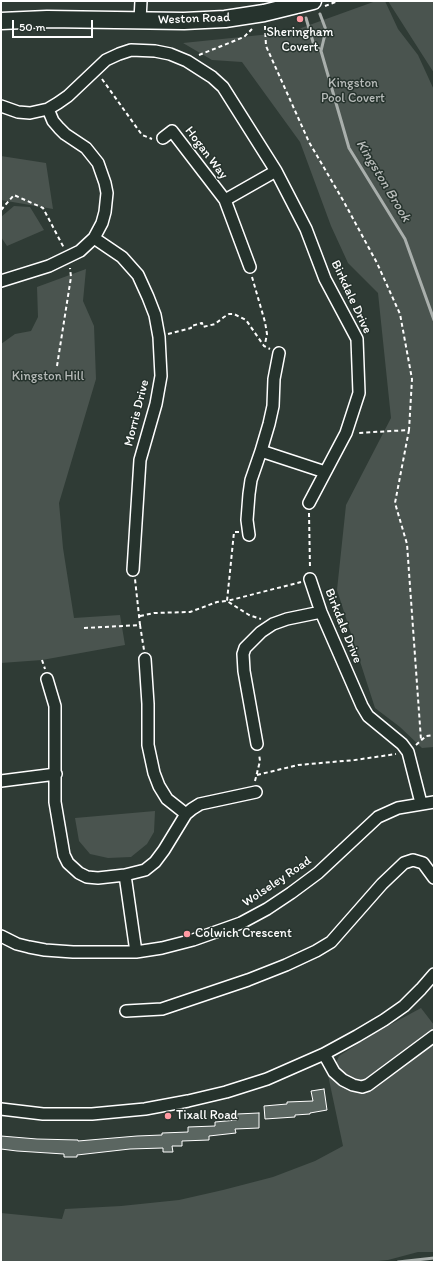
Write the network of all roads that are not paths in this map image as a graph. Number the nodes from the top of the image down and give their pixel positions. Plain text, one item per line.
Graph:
1 (141, 1) edge
2 (313, 1) edge
3 (140, 20) junction
4 (1, 21) edge
5 (1, 106) edge
6 (48, 109) junction
7 (163, 138) road end
8 (276, 171) junction
9 (225, 200) junction
10 (94, 238) junction
11 (250, 267) road end
12 (1, 281) edge
13 (279, 353) road end
14 (261, 451) junction
15 (325, 472) junction
16 (309, 503) road end
17 (249, 535) road end
18 (133, 570) road end
19 (310, 579) road end
20 (321, 612) junction
21 (145, 659) road end
22 (47, 679) dead end
23 (257, 744) road end
24 (56, 774) junction
25 (1, 781) edge
26 (256, 792) road end
27 (434, 802) edge
28 (421, 803) junction
29 (186, 814) junction
30 (125, 875) junction
31 (434, 878) edge
32 (1, 936) edge
33 (136, 952) junction
34 (434, 974) edge
35 (126, 1012) dead end
36 (434, 1036) edge
37 (324, 1054) junction
38 (1, 1109) edge

1 - 3 street
2 - 3 highway, Weston Road
3 - 4 highway, Weston Road
5 - 6 street, Birkdale Drive
6 - 8 street, Birkdale Drive
6 - 10 street
7 - 9 street, Hogan Way
8 - 9 street, Hogan Way
8 - 15 street, Birkdale Drive
9 - 11 street, Hogan Way
10 - 12 street
10 - 18 street, Morris Drive
13 - 14 street
14 - 15 street
14 - 17 street
15 - 16 street, Birkdale Drive
19 - 20 street, Birkdale Drive
20 - 23 street
20 - 28 street, Birkdale Drive
21 - 29 street
22 - 24 street
24 - 25 street
24 - 30 street
26 - 29 street
27 - 28 street, Wolseley Road
28 - 33 street, Wolseley Road
29 - 30 street
30 - 33 street
31 - 35 street
32 - 33 street, Wolseley Road
34 - 37 street
36 - 37 street
37 - 38 street

